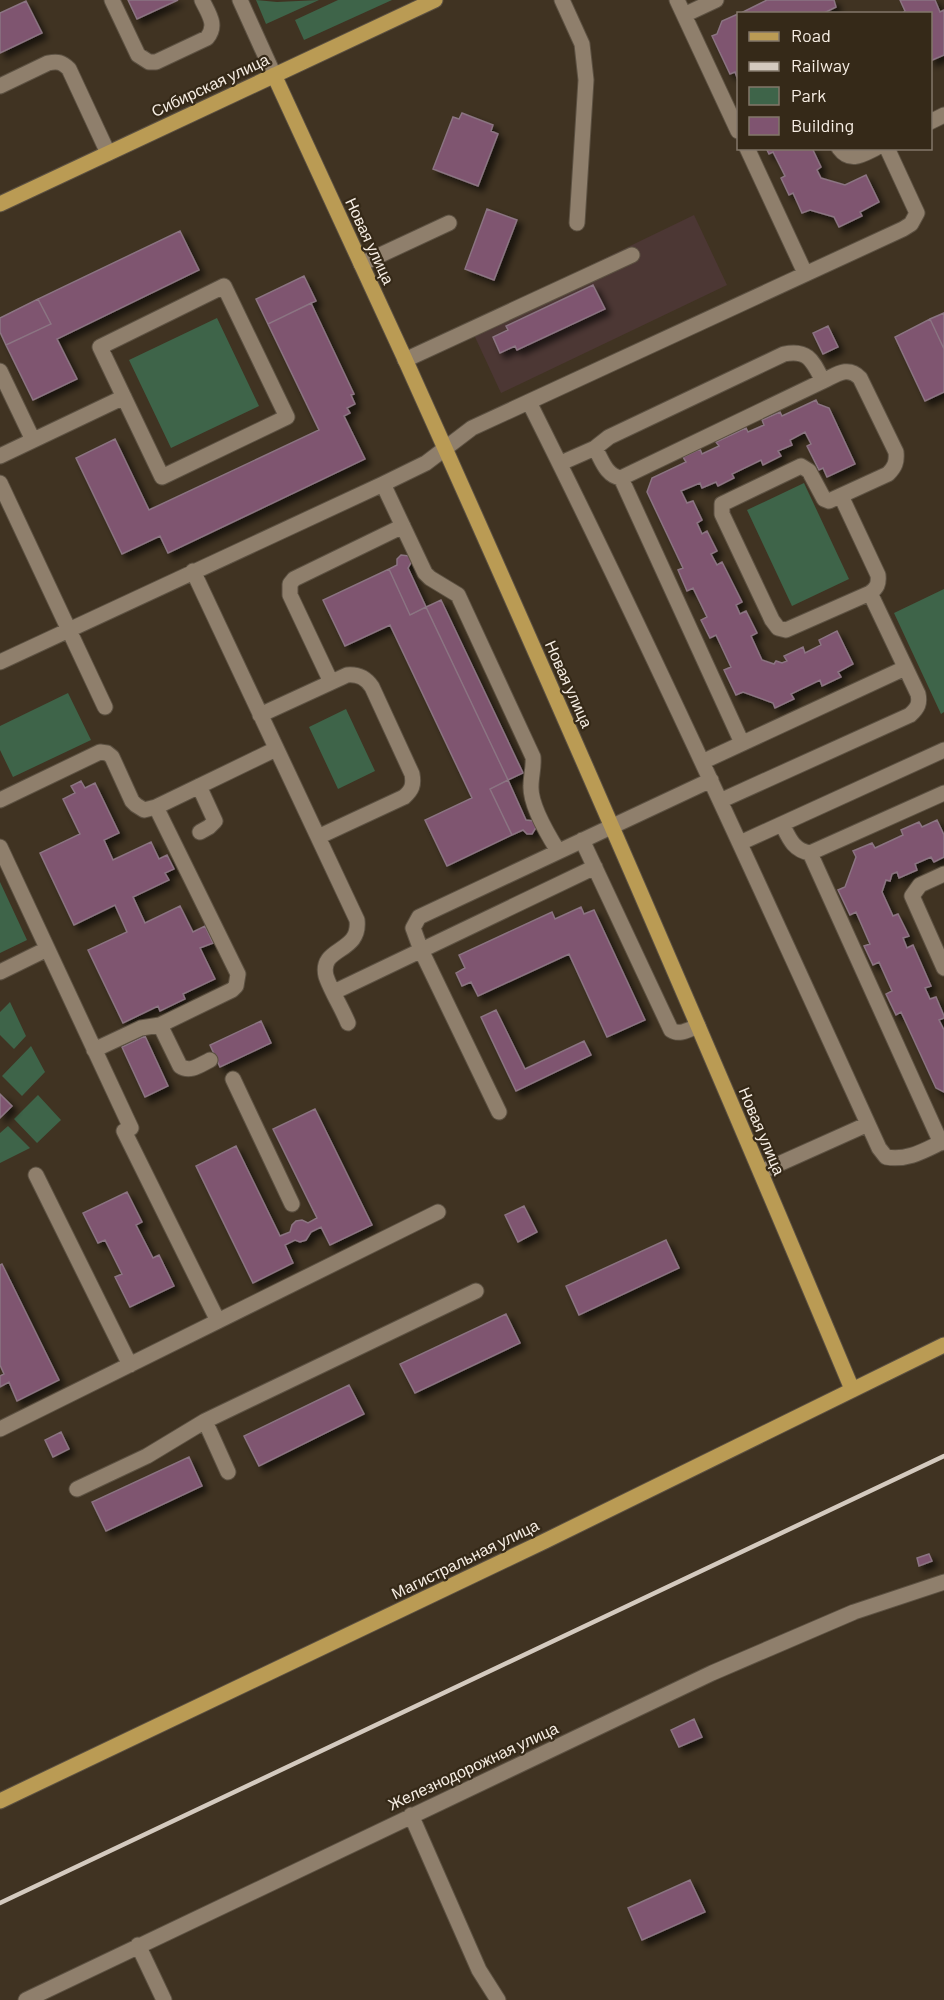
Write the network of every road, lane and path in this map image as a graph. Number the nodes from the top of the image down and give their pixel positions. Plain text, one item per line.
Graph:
1 (112, 0) edge
2 (202, 0) edge
3 (240, 0) edge
4 (435, 0) edge
5 (562, 0) edge
6 (677, 0) edge
7 (716, 0) edge
8 (684, 15) junction
9 (274, 75) junction
10 (0, 86) edge
11 (737, 129) edge
12 (748, 150) edge
13 (840, 150) edge
14 (871, 150) edge
15 (887, 150) edge
16 (108, 153) junction
17 (0, 204) edge
18 (449, 223) dead end
19 (577, 223) dead end
20 (632, 255) dead end
21 (361, 264) junction
22 (805, 273) junction
23 (405, 360) junction
24 (0, 371) edge
25 (823, 381) junction
26 (124, 397) junction
27 (529, 402) junction
28 (33, 440) junction
29 (595, 448) junction
30 (444, 449) junction
31 (0, 456) edge
32 (561, 463) junction
33 (621, 478) junction
34 (0, 483) edge
35 (383, 484) junction
36 (841, 496) junction
37 (403, 526) junction
38 (193, 571) junction
39 (870, 593) junction
40 (69, 629) junction
41 (0, 662) edge
42 (906, 668) junction
43 (330, 682) junction
44 (105, 707) dead end
45 (260, 715) junction
46 (742, 743) junction
47 (276, 749) junction
48 (944, 750) edge
49 (702, 762) junction
50 (711, 780) junction
51 (199, 786) junction
52 (944, 793) edge
53 (0, 800) edge
54 (720, 801) junction
55 (156, 807) junction
56 (782, 824) junction
57 (612, 826) junction
58 (200, 831) dead end
59 (318, 837) junction
60 (582, 840) junction
61 (740, 843) junction
62 (0, 847) edge
63 (558, 851) junction
64 (810, 853) junction
65 (595, 867) junction
66 (944, 874) edge
67 (47, 949) junction
68 (421, 950) junction
69 (944, 968) edge
70 (0, 972) edge
71 (334, 992) junction
72 (348, 1023) dead end
73 (160, 1025) junction
74 (698, 1026) junction
75 (94, 1050) junction
76 (210, 1060) dead end
77 (233, 1079) dead end
78 (499, 1112) dead end
79 (868, 1124) junction
80 (943, 1142) edge
81 (761, 1172) junction
82 (36, 1175) dead end
83 (292, 1204) dead end
84 (438, 1212) dead end
85 (476, 1292) dead end
86 (218, 1321) junction
87 (944, 1345) edge
88 (130, 1365) junction
89 (852, 1389) junction
90 (205, 1421) junction
91 (0, 1429) edge
92 (228, 1472) dead end
93 (77, 1489) dead end
94 (944, 1582) edge
95 (0, 1801) edge
96 (411, 1815) junction
97 (138, 1945) junction
98 (26, 2000) edge
99 (164, 2000) edge
100 (498, 2000) edge

1 - 2 street
3 - 9 street, Новая улица
4 - 9 main road, Сибирская улица
5 - 19 street
6 - 8 street
7 - 8 street
8 - 11 street
9 - 16 main road, Сибирская улица
9 - 21 main road, Новая улица
10 - 16 street
12 - 22 street
13 - 14 street
15 - 22 street
16 - 17 main road, Сибирская улица
18 - 21 street
20 - 23 street
21 - 23 main road, Новая улица
22 - 27 street
23 - 30 main road, Новая улица
24 - 28 street
25 - 29 street
25 - 33 street
25 - 36 street
26 - 26 street
26 - 28 street
27 - 30 street
27 - 32 street
28 - 31 street
29 - 32 street
29 - 33 street
30 - 35 street
30 - 57 main road, Новая улица
32 - 49 street
33 - 46 street
34 - 40 street
35 - 37 street
35 - 38 street
36 - 39 street
36 - 39 street
37 - 43 street
37 - 63 street
38 - 40 street
38 - 45 street
39 - 42 street
40 - 41 street
40 - 44 street
42 - 46 street
42 - 54 street
43 - 45 street
43 - 59 street
45 - 47 street
46 - 49 street
47 - 51 street
47 - 59 street
48 - 56 street
49 - 50 street
50 - 54 street
50 - 57 street
51 - 55 street
51 - 58 street
52 - 64 street
53 - 55 street
54 - 61 street
55 - 73 street
56 - 61 street
56 - 64 street
57 - 60 street
57 - 74 main road, Новая улица
59 - 71 street
60 - 63 street
60 - 65 street
61 - 79 street
62 - 67 street
63 - 68 street
64 - 80 street
65 - 68 street
65 - 74 street
66 - 69 street
67 - 70 street
67 - 75 street
68 - 71 street
68 - 78 street
71 - 72 street
73 - 75 street
73 - 76 street
74 - 81 main road, Новая улица
75 - 86 street
77 - 83 street
79 - 80 street
79 - 81 street
81 - 89 main road, Новая улица
82 - 88 street
84 - 86 street
85 - 90 street
86 - 88 street
87 - 89 main road, Магистральная улица
88 - 91 street
89 - 95 main road, Магистральная улица
90 - 92 street
90 - 93 street
94 - 96 street, Железнодорожная улица
96 - 97 street, Железнодорожная улица
96 - 100 street
97 - 98 street, Железнодорожная улица
97 - 99 street

